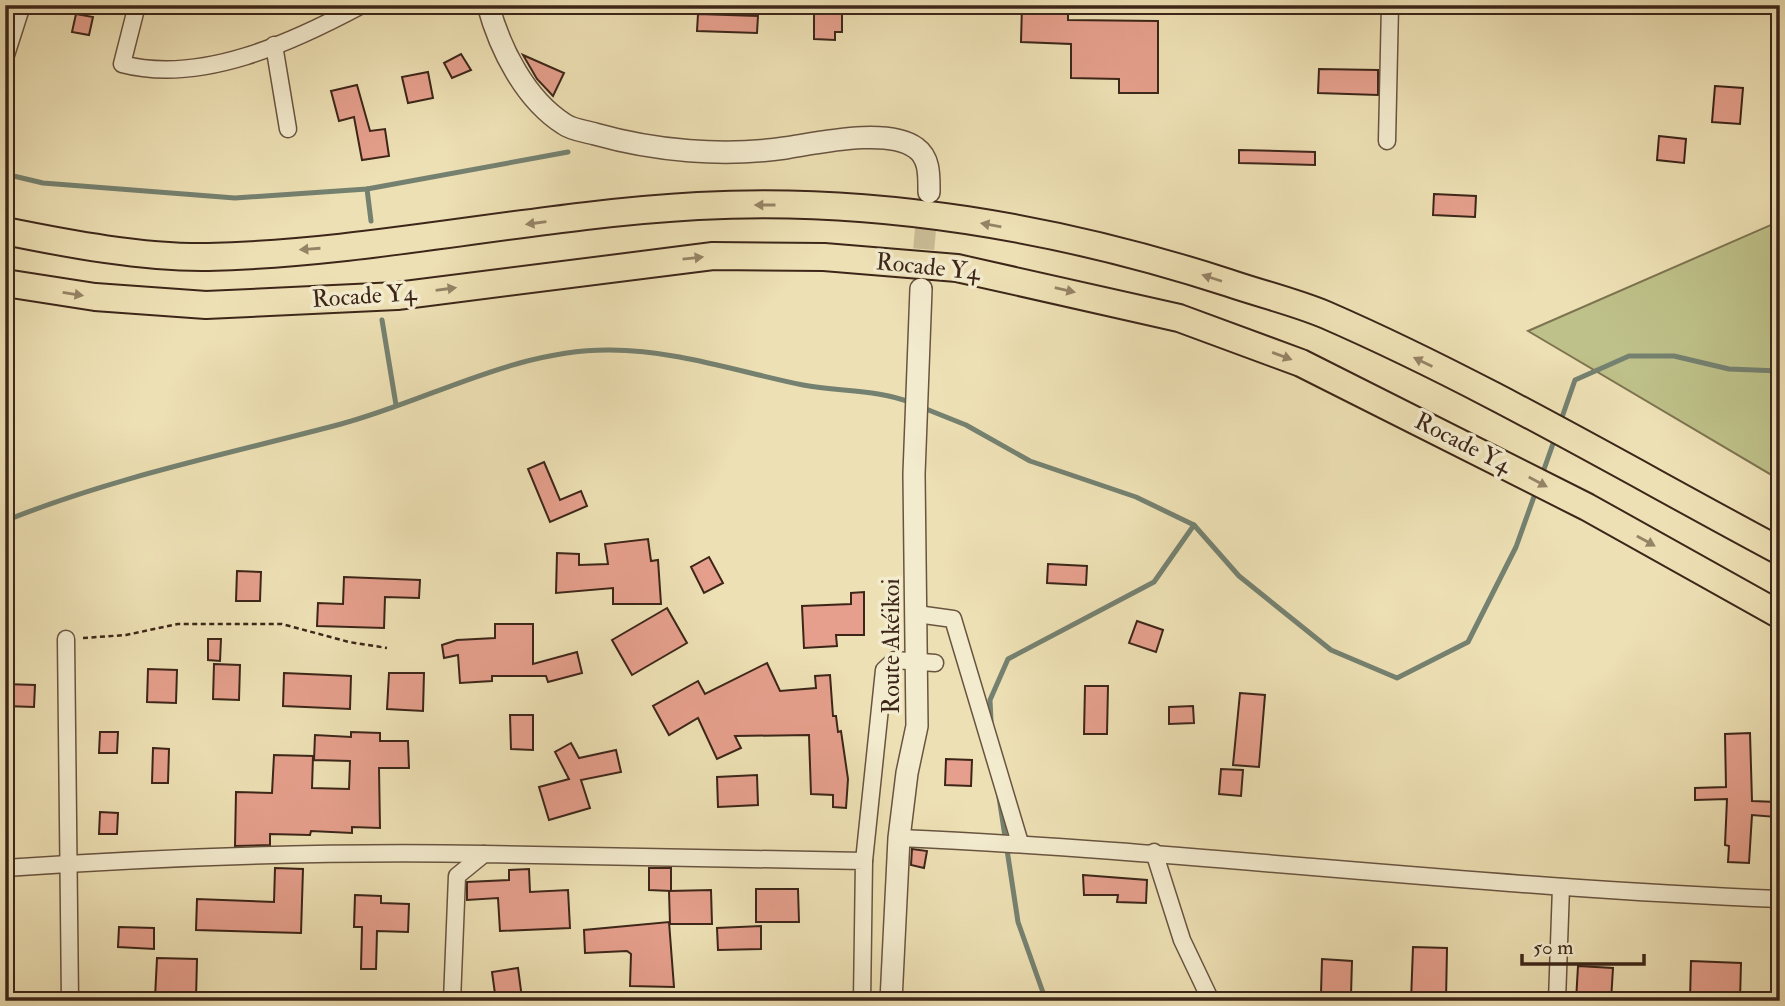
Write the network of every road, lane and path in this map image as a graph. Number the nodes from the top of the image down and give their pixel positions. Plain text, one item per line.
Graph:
1 (22, 5) edge
2 (137, 5) edge
3 (362, 5) edge
4 (488, 5) edge
5 (1390, 5) edge
6 (274, 45) junction
7 (5, 58) edge
8 (288, 129) dead end
9 (1387, 141) dead end
10 (929, 192) tunnel mouth
11 (5, 231) edge
12 (5, 283) edge
13 (921, 289) tunnel mouth
14 (1780, 551) edge
15 (918, 614) junction
16 (1780, 615) edge
17 (66, 639) joint
18 (387, 648) dead end
19 (926, 661) junction
20 (899, 838) junction
21 (1020, 843) junction
22 (1154, 852) junction
23 (484, 854) junction
24 (864, 860) junction
25 (68, 864) junction
26 (5, 868) edge
27 (1562, 887) junction
28 (1780, 899) edge
29 (70, 1001) edge
30 (452, 1001) edge
31 (862, 1001) edge
32 (891, 1001) edge
33 (1211, 1001) edge
34 (1557, 1001) edge

1 - 7 street
2 - 6 street
3 - 6 street
4 - 10 street
5 - 9 street
6 - 8 street
14 -> 11 highway, Rocade Y4
12 -> 16 highway, Rocade Y4
13 - 15 street, Route Akéikoi
15 - 19 street, Route Akéikoi
15 - 21 street
17 - 18 path
17 - 25 street
19 - 20 street, Route Akéikoi
19 - 24 street
20 - 21 street
20 - 32 street, Route Akéikoi
21 - 22 street
22 - 27 street
22 - 33 street
23 - 24 street
23 - 25 street
23 - 30 street
24 - 31 street
25 - 26 street
25 - 29 street
27 - 28 street
27 - 34 street

